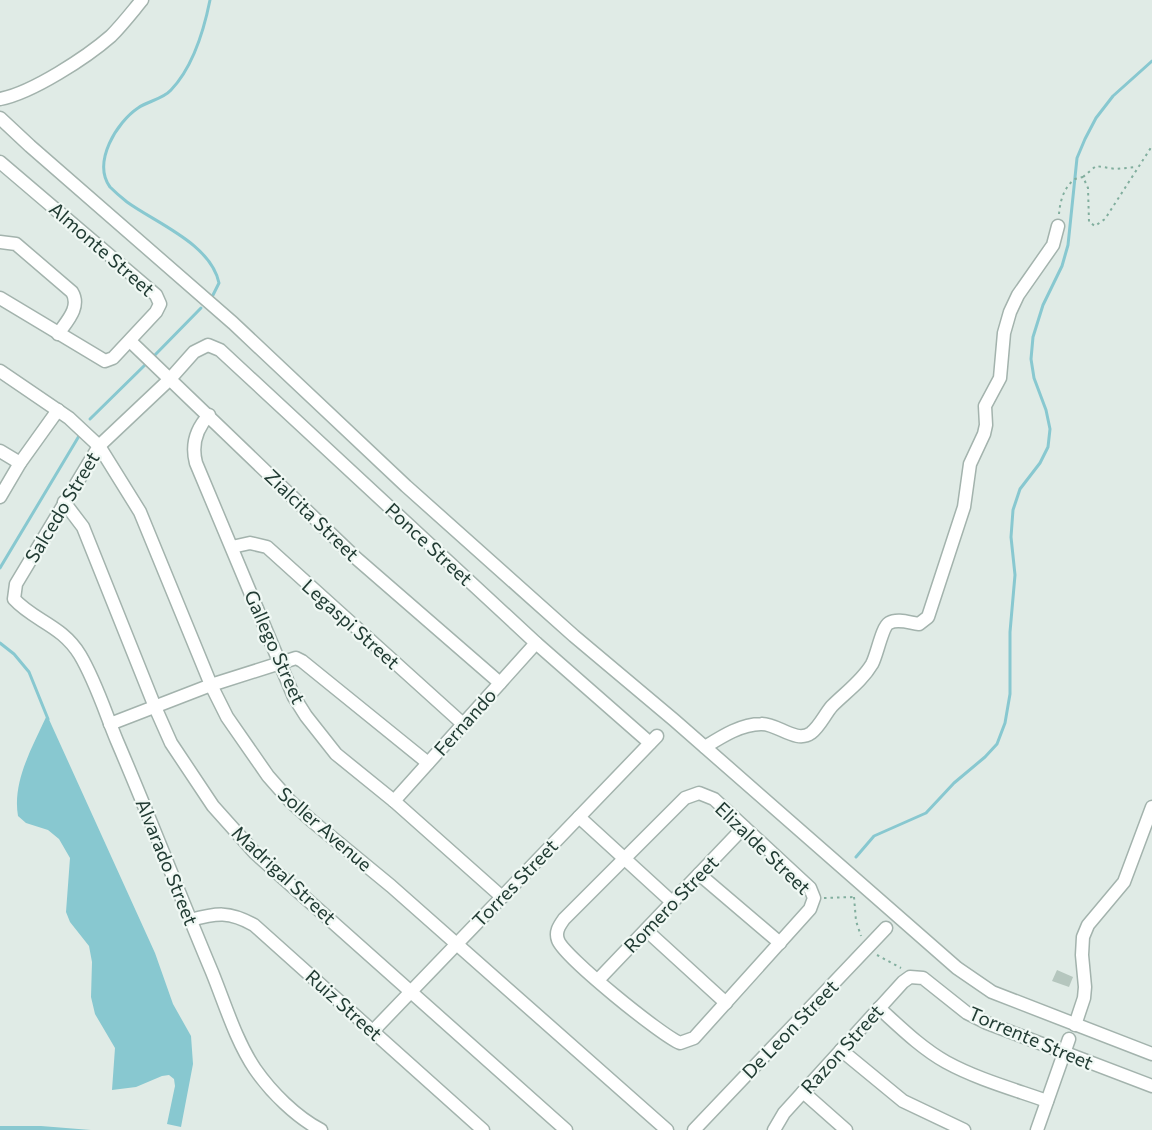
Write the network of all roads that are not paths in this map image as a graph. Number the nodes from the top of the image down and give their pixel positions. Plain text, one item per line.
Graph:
1 (142, 0) edge
2 (0, 99) edge
3 (0, 118) edge
4 (0, 162) edge
5 (1058, 226) road end
6 (0, 242) edge
7 (0, 298) edge
8 (58, 334) junction
9 (130, 341) junction
10 (208, 345) joint
11 (0, 371) edge
12 (170, 379) junction
13 (58, 410) junction
14 (209, 415) junction
15 (99, 446) junction
16 (0, 451) edge
17 (20, 463) junction
18 (0, 497) edge
19 (64, 502) junction
20 (232, 548) junction
21 (13, 595) joint
22 (536, 643) junction
23 (279, 662) junction
24 (500, 683) junction
25 (211, 685) junction
26 (155, 707) junction
27 (110, 724) junction
28 (463, 724) junction
29 (653, 739) joint
30 (705, 747) junction
31 (428, 763) junction
32 (394, 801) junction
33 (1152, 807) edge
34 (579, 816) junction
35 (744, 827) junction
36 (624, 859) junction
37 (699, 874) junction
38 (502, 897) junction
39 (672, 902) junction
40 (190, 920) junction
41 (886, 928) dead end
42 (646, 930) junction
43 (780, 943) junction
44 (457, 944) junction
45 (918, 977) joint
46 (598, 980) junction
47 (411, 991) junction
48 (726, 1002) junction
49 (880, 1008) junction
50 (1075, 1025) junction
51 (373, 1031) junction
52 (1069, 1039) dead end
53 (842, 1050) junction
54 (1064, 1054) junction
55 (1152, 1054) edge
56 (1152, 1086) edge
57 (803, 1092) junction
58 (1047, 1101) junction
59 (322, 1130) edge
60 (483, 1130) edge
61 (566, 1130) edge
62 (667, 1130) edge
63 (694, 1130) edge
64 (774, 1130) edge
65 (846, 1130) edge
66 (964, 1130) edge
67 (1037, 1130) edge

1 - 2 street
3 - 30 street
4 - 9 street, Almonte Street
5 - 30 street
6 - 8 street
7 - 8 street, Almonte Street
8 - 9 street, Almonte Street
9 - 12 street, Zialcita Street
10 - 12 street, Salcedo Street
10 - 22 street, Ponce Street
11 - 13 street, Soller Avenue
12 - 14 street, Zialcita Street
12 - 15 street, Salcedo Street
13 - 15 street, Soller Avenue
13 - 17 street
14 - 20 street, Gallego Street
14 - 24 street, Zialcita Street
15 - 19 street, Salcedo Street
15 - 25 street, Soller Avenue
16 - 17 street
17 - 18 street
19 - 21 street, Salcedo Street
19 - 26 street, Madrigal Street
20 - 23 street, Gallego Street
20 - 28 street, Legaspi Street
21 - 27 street, Alvarado Street
22 - 24 street, Fernando
22 - 29 street, Ponce Street
23 - 25 street
23 - 31 street
23 - 32 street, Gallego Street
24 - 28 street, Fernando
25 - 26 street
25 - 44 street, Soller Avenue
26 - 27 street
26 - 47 street, Madrigal Street
27 - 40 street, Alvarado Street
28 - 31 street, Fernando
29 - 34 street, Torres Street
30 - 50 street
31 - 32 street, Fernando
32 - 38 street, Gallego Street
33 - 50 street
34 - 36 street
34 - 38 street, Torres Street
35 - 36 street, Elizalde Street
35 - 37 street, Romero Street
35 - 43 street, Elizalde Street
36 - 39 street
36 - 46 street, Elizalde Street
37 - 39 street, Romero Street
37 - 43 street
38 - 44 street, Torres Street
39 - 42 street, Romero Street
40 - 51 street, Ruiz Street
40 - 59 street, Alvarado Street
41 - 63 street, De Leon Street
42 - 46 street, Romero Street
42 - 48 street
43 - 48 street, Elizalde Street
44 - 47 street, Torres Street
44 - 62 street, Soller Avenue
45 - 49 street, Razon Street
45 - 54 street, Torrente Street
46 - 48 street, Elizalde Street
47 - 51 street, Torres Street
47 - 61 street, Madrigal Street
49 - 53 street, Razon Street
49 - 58 street
50 - 55 street
51 - 60 street, Ruiz Street
52 - 54 street
53 - 57 street, Razon Street
53 - 66 street
54 - 56 street, Torrente Street
54 - 58 street
57 - 64 street, Razon Street
57 - 65 street
58 - 67 street

